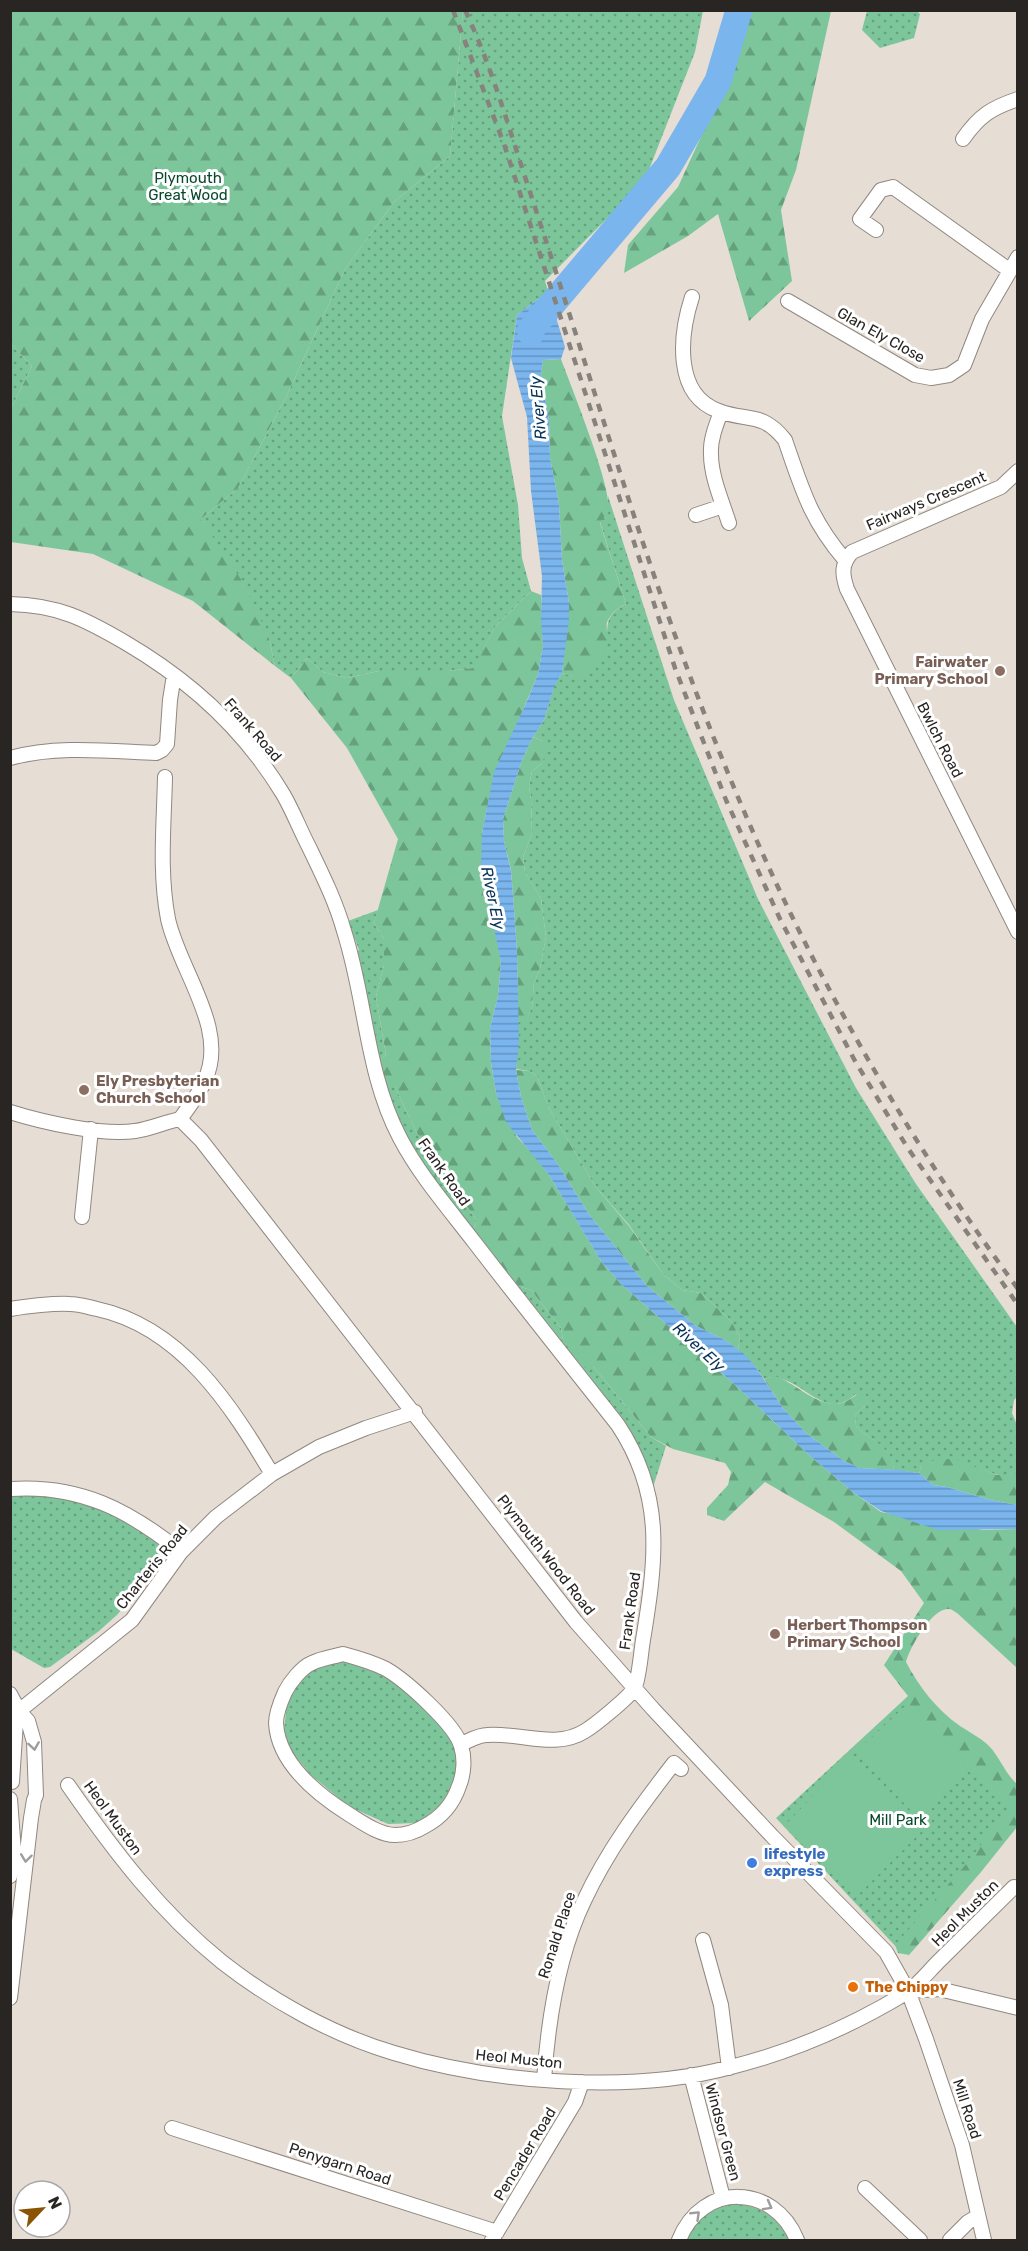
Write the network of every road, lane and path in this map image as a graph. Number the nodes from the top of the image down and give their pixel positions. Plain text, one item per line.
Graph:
1 (1017, 99) edge
2 (963, 139) dead end
3 (876, 230) dead end
4 (1017, 257) edge
5 (1009, 270) junction
6 (692, 297) dead end
7 (788, 301) dead end
8 (721, 412) junction
9 (1017, 471) edge
10 (723, 506) junction
11 (696, 515) dead end
12 (729, 523) dead end
13 (845, 560) junction
14 (10, 604) edge
15 (174, 675) junction
16 (10, 758) edge
17 (165, 777) dead end
18 (1017, 932) edge
19 (10, 1112) edge
20 (180, 1119) junction
21 (91, 1129) junction
22 (82, 1217) dead end
23 (10, 1309) edge
24 (415, 1412) junction
25 (272, 1474) junction
26 (10, 1488) edge
27 (181, 1552) junction
28 (634, 1688) junction
29 (10, 1694) edge
30 (19, 1711) junction
31 (461, 1744) junction
32 (681, 1769) dead end
33 (11, 1782) edge
34 (34, 1784) junction
35 (68, 1785) dead end
36 (11, 1800) edge
37 (33, 1800) junction
38 (10, 1876) edge
39 (1014, 1887) dead end
40 (703, 1940) dead end
41 (908, 1991) junction
42 (10, 1998) edge
43 (1017, 2008) edge
44 (729, 2068) junction
45 (691, 2075) junction
46 (544, 2080) junction
47 (582, 2082) junction
48 (172, 2128) dead end
49 (865, 2188) dead end
50 (723, 2198) junction
51 (978, 2216) junction
52 (494, 2236) edge
53 (679, 2241) edge
54 (797, 2241) edge
55 (920, 2241) edge
56 (950, 2241) edge
57 (984, 2241) edge

1 - 2 street
3 - 5 street
4 - 5 street, Glan Ely Close
5 - 7 street, Glan Ely Close
6 - 8 street
8 - 10 street
8 - 13 street
9 - 13 street, Fairways Crescent
10 - 11 street
10 - 12 street
13 - 18 street, Bwlch Road
14 - 15 street, Frank Road
15 - 16 street
15 - 28 street, Frank Road
17 - 20 street
19 - 21 street
20 - 21 street
20 - 24 street, Plymouth Wood Road
21 - 22 street
23 - 25 street
24 - 25 street, Charteris Road
24 - 28 street, Plymouth Wood Road
25 - 27 street, Charteris Road
26 - 27 street
27 - 30 street, Charteris Road
28 - 31 street
28 - 41 street, Plymouth Wood Road
29 - 30 street
30 - 33 street
30 -> 34 street
31 - 31 street
32 - 46 street, Ronald Place
33 - 34 street
34 - 37 street
35 - 46 street, Heol Muston
36 - 37 street
36 - 38 street
37 -> 42 street
39 - 41 street, Heol Muston
40 - 44 street
41 - 43 street
41 - 44 street, Heol Muston
41 - 51 street, Mill Road
44 - 45 street, Heol Muston
45 - 47 street, Heol Muston
45 - 50 street, Windsor Green
46 - 47 street, Heol Muston
47 - 52 street, Pencader Road
48 - 52 street, Penygarn Road
49 - 55 street
53 -> 50 street, Windsor Green
50 -> 54 street, Windsor Green
51 - 56 street
51 - 57 street, Mill Road

